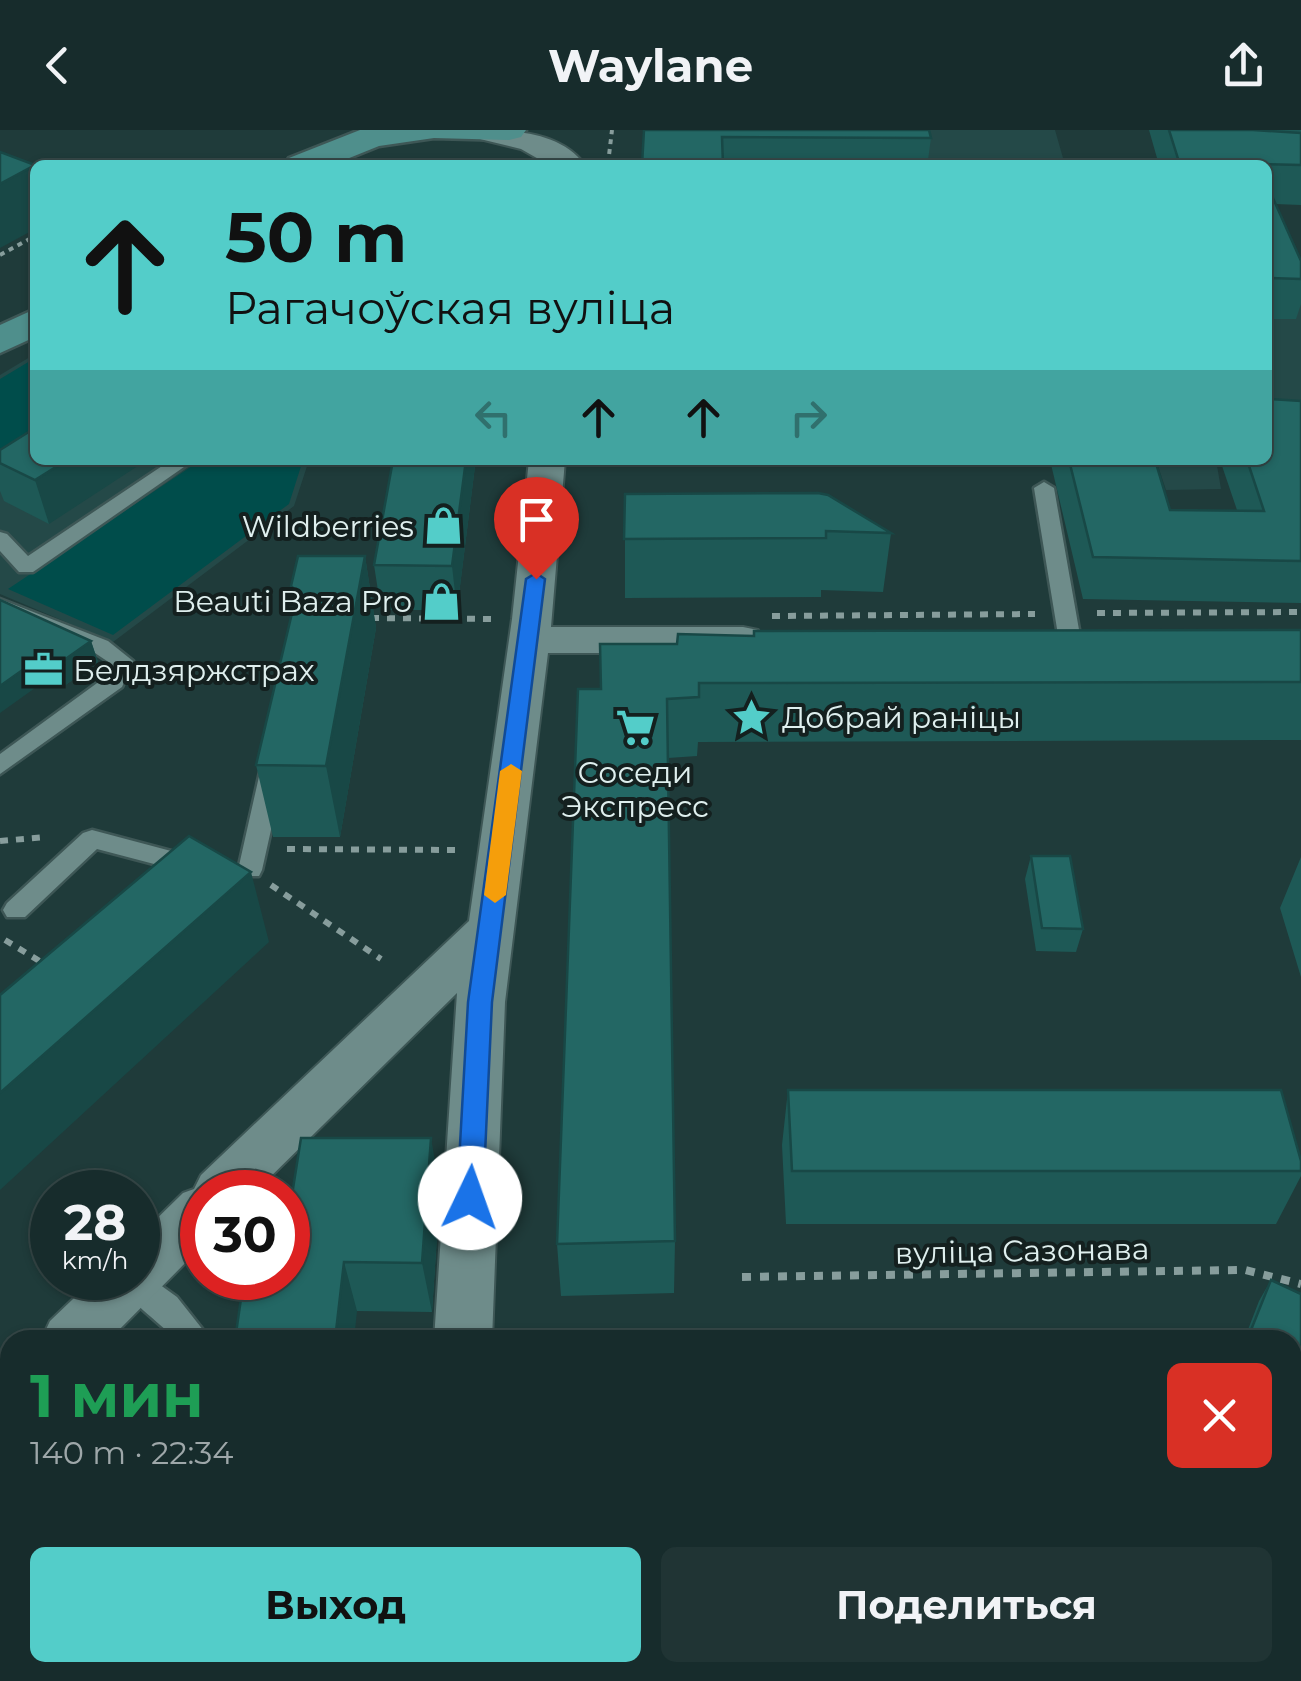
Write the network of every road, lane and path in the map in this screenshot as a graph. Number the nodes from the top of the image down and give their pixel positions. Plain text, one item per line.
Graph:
1 (315, 130) edge
2 (346, 130) edge
3 (425, 130) edge
4 (442, 130) edge
5 (577, 130) edge
6 (612, 130) edge
7 (499, 132) edge
8 (303, 160) edge
9 (307, 160) edge
10 (313, 160) edge
11 (563, 160) edge
12 (573, 160) edge
13 (609, 160) edge
14 (24, 235) dead end
15 (30, 236) edge
16 (30, 239) edge
17 (0, 256) edge
18 (30, 324) edge
19 (0, 341) edge
20 (177, 465) edge
21 (546, 465) edge
22 (1044, 488) dead end
23 (0, 538) edge
24 (0, 606) edge
25 (1301, 612) edge
26 (362, 618) edge
27 (769, 629) joint
28 (512, 630) junction
29 (1068, 634) junction
30 (275, 756) edge
31 (0, 766) edge
32 (456, 850) dead end
33 (252, 859) junction
34 (206, 869) edge
35 (16, 910) dead end
36 (492, 928) junction
37 (0, 937) edge
38 (381, 959) dead end
39 (57, 971) edge
40 (243, 1170) edge
41 (180, 1232) edge
42 (160, 1251) edge
43 (742, 1278) dead end
44 (1301, 1284) edge
45 (111, 1300) edge
46 (158, 1300) edge
47 (80, 1330) edge
48 (187, 1330) edge
49 (463, 1330) edge

1 - 8 main road
2 - 9 main road
3 - 10 main road
4 - 7 main road
5 - 12 street
6 - 13 path
7 - 11 street
14 - 15 path
16 - 17 path
18 - 19 main road
20 - 23 lane
21 - 28 street
22 - 29 lane
24 - 31 lane
25 - 29 path
26 - 28 path
27 - 28 street
27 - 29 path
28 - 36 street
30 - 33 lane
32 - 33 path
33 - 38 path
34 - 35 lane
36 - 40 street
36 - 49 street
37 - 39 path
41 - 42 street
43 - 44 path, вуліца Сазонава
45 - 47 street
46 - 48 lane

